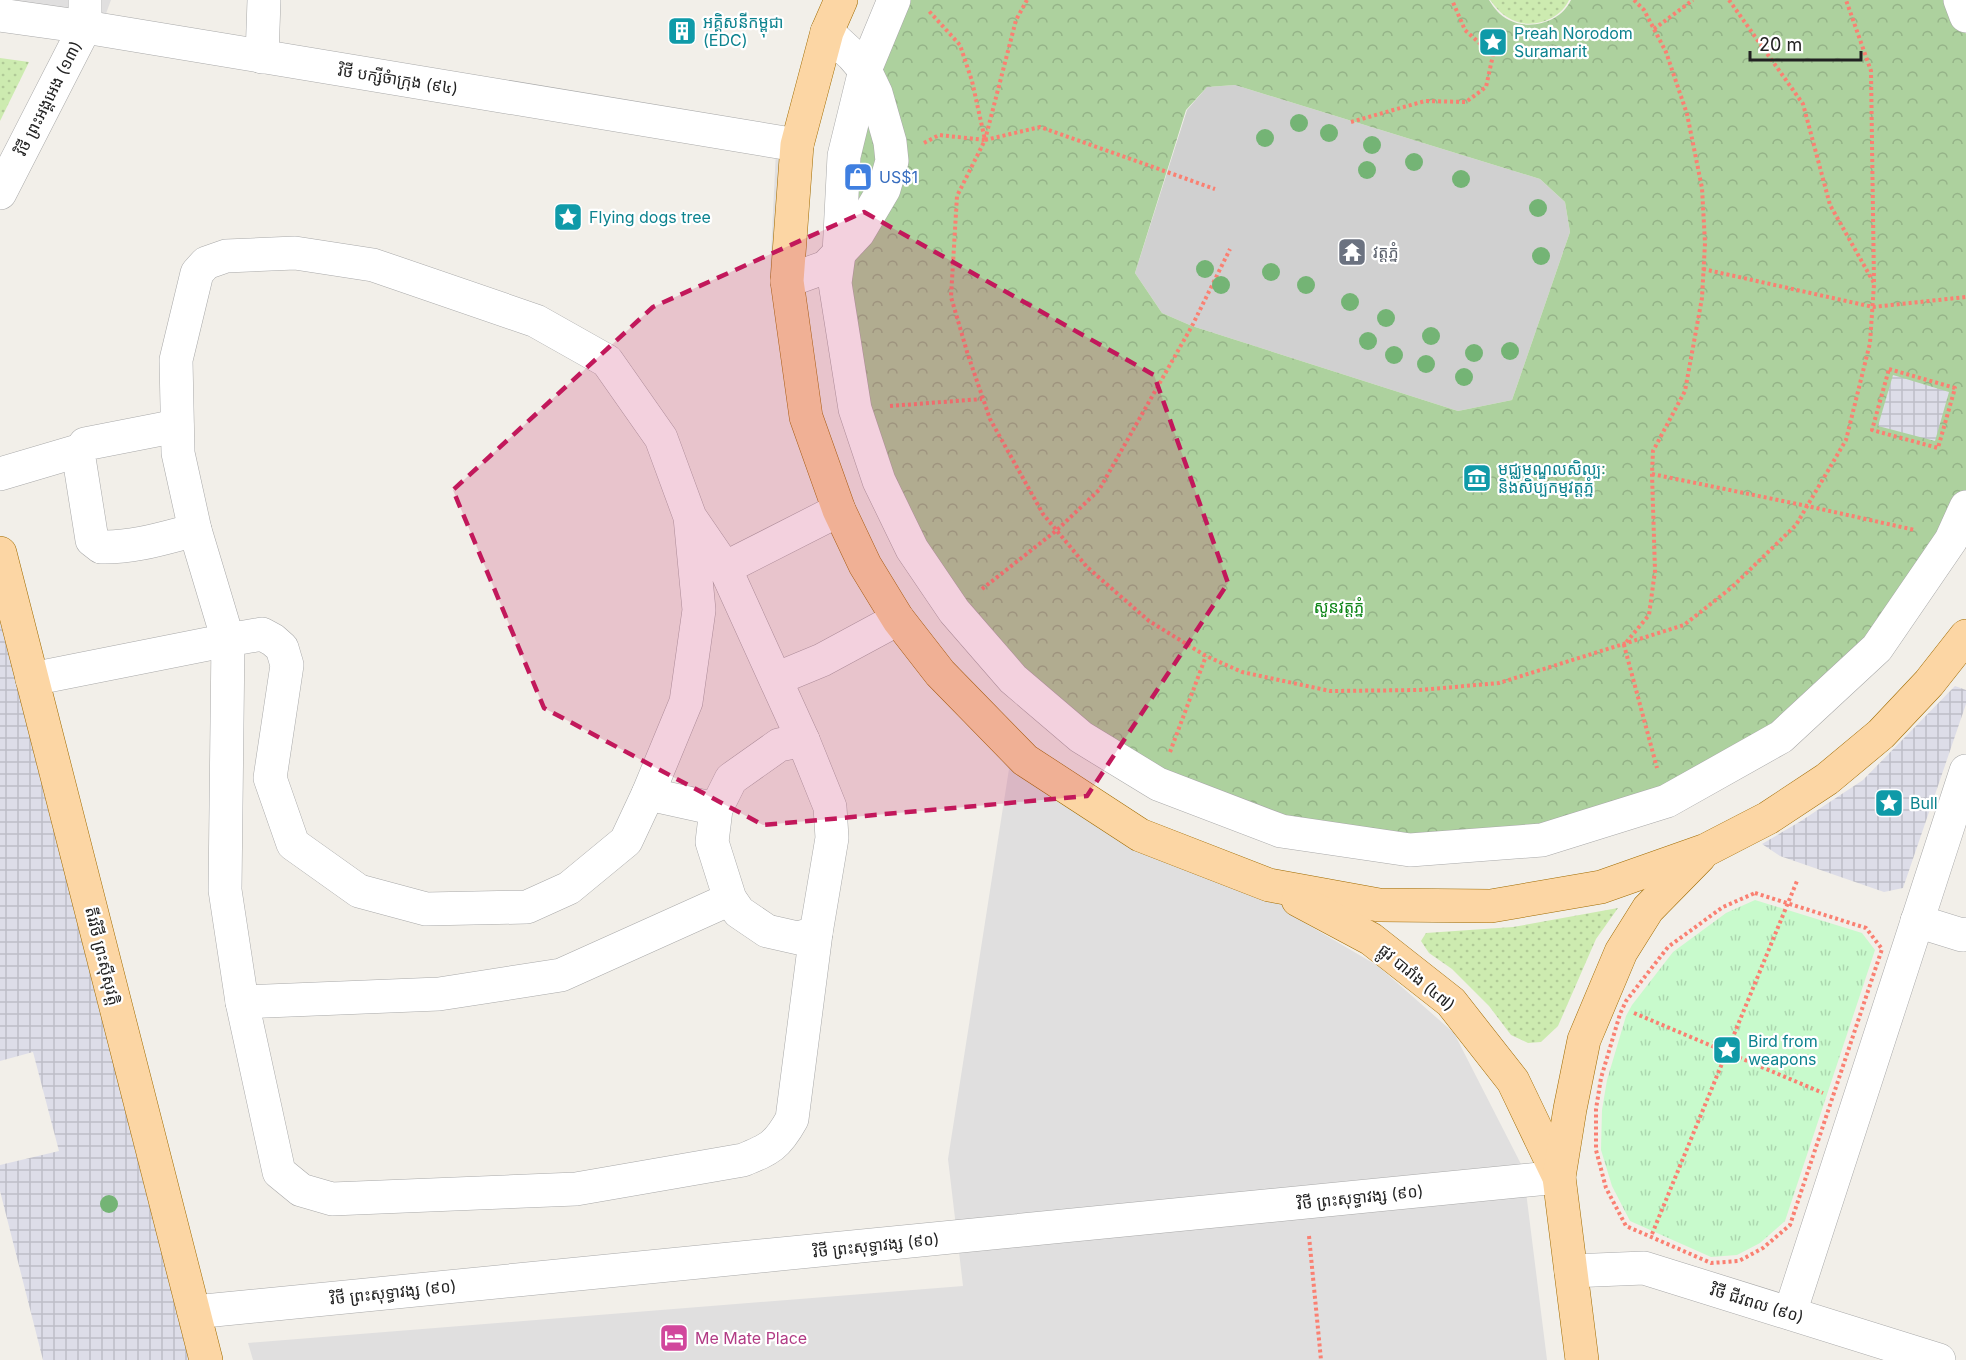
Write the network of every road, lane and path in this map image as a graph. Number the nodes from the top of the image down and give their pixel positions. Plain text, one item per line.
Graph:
1 (264, 0) edge
2 (841, 0) edge
3 (1027, 0) edge
4 (1452, 0) edge
5 (1634, 0) edge
6 (1693, 0) edge
7 (1730, 0) edge
8 (1846, 0) edge
9 (1959, 0) edge
10 (909, 3) edge
11 (85, 13) edge
12 (0, 15) edge
13 (1966, 16) edge
14 (1654, 29) junction
15 (827, 32) junction
16 (262, 57) junction
17 (865, 70) junction
18 (1351, 122) dead end
19 (985, 140) junction
20 (797, 145) junction
21 (892, 161) junction
22 (1215, 189) dead end
23 (0, 193) edge
24 (1230, 249) dead end
25 (839, 254) junction
26 (1703, 269) junction
27 (787, 281) junction
28 (1874, 284) junction
29 (1966, 297) edge
30 (1873, 307) junction
31 (982, 399) junction
32 (884, 406) dead end
33 (177, 426) junction
34 (1938, 448) joint
35 (81, 450) junction
36 (0, 474) edge
37 (1652, 474) junction
38 (1807, 506) junction
39 (1966, 507) edge
40 (839, 510) junction
41 (690, 517) junction
42 (195, 530) junction
43 (1057, 530) junction
44 (1922, 532) dead end
45 (0, 553) edge
46 (725, 568) junction
47 (977, 593) dead end
48 (898, 619) junction
49 (1966, 636) edge
50 (228, 640) junction
51 (1624, 645) junction
52 (1206, 656) junction
53 (32, 679) junction
54 (776, 679) junction
55 (803, 740) junction
56 (1169, 756) dead end
57 (1966, 771) edge
58 (648, 794) junction
59 (1667, 801) junction
60 (716, 809) junction
61 (1706, 850) junction
62 (1797, 881) dead end
63 (1269, 885) junction
64 (730, 899) junction
65 (1788, 903) junction
66 (1917, 921) junction
67 (816, 933) junction
68 (1966, 934) edge
69 (242, 1002) junction
70 (1634, 1012) dead end
71 (1726, 1053) junction
72 (1832, 1097) junction
73 (1559, 1177) junction
74 (1306, 1202) junction
75 (1650, 1237) junction
76 (1571, 1271) junction
77 (194, 1312) junction
78 (1790, 1313) junction
79 (206, 1360) edge
80 (1322, 1360) edge
81 (1582, 1360) edge
82 (1939, 1360) edge

1 - 16 street
2 - 15 main road
3 - 19 path
4 - 18 path
5 - 14 path
6 - 14 path
7 - 28 path
8 - 28 path
9 - 13 street
10 - 17 street
10 - 19 path
11 - 12 street, វិថី បក្សីចំាក្រុង (៩៤)
11 - 16 street, វិថី បក្សីចំាក្រុង (៩៤)
11 - 23 street, វិថី ព្រះអង្គអេង (១៣)
14 - 26 path
15 - 17 street
15 - 20 main road
16 - 20 street, វិថី បក្សីចំាក្រុង (៩៤)
17 - 21 street
17 - 25 street
19 - 21 path
19 - 22 path
19 - 31 path
20 - 27 main road
21 - 25 street
24 - 43 path
25 - 27 street
25 - 59 street
26 - 30 path
26 - 37 path
27 - 40 main road
28 - 30 path
29 - 30 path
30 - 38 path
31 - 32 path
31 - 43 path
33 - 35 street
33 - 41 street
33 - 42 street
34 - 34 path
35 - 36 street
35 - 42 street
37 - 38 path
37 - 51 path
38 - 44 path
38 - 51 path
39 - 59 street
40 - 46 street
40 - 48 main road
41 - 46 street
41 - 58 street
42 - 50 street
43 - 47 path
43 - 52 path
45 - 53 main road, តីរវិថី ព្រះស៊ីសុវត្តិ
46 - 54 street
48 - 54 street
48 - 63 main road
49 - 61 main road
50 - 53 street
50 - 58 street
50 - 69 street
51 - 52 path
51 - 59 path
52 - 56 path
53 - 77 main road, តីរវិថី ព្រះស៊ីសុវត្តិ
54 - 55 street
55 - 60 street
55 - 67 street
57 - 66 street
58 - 60 street
60 - 64 street
61 - 63 main road
61 - 73 main road, ផ្លូវ បារាំង (៤៧)
62 - 65 path
63 - 73 main road, ផ្លូវ បារាំង (៤៧)
64 - 67 street
64 - 69 street
65 - 71 path
65 - 72 path
65 - 75 path
66 - 68 street
66 - 78 street
67 - 69 street
70 - 71 path
71 - 72 path
71 - 75 path
72 - 75 path
73 - 74 street, វិថី ព្រះសុទ្ធាវង្ស (៩០)
73 - 76 main road, ផ្លូវ បារាំង (៤៧)
74 - 77 street, វិថី ព្រះសុទ្ធាវង្ស (៩០)
74 - 80 path
76 - 78 street, វិថី ជីវពល (៩០)
76 - 81 main road, ផ្លូវ បារាំង (៤៧)
77 - 79 main road, តីរវិថី ព្រះស៊ីសុវត្តិ
78 - 82 street, វិថី ជីវពល (៩០)

